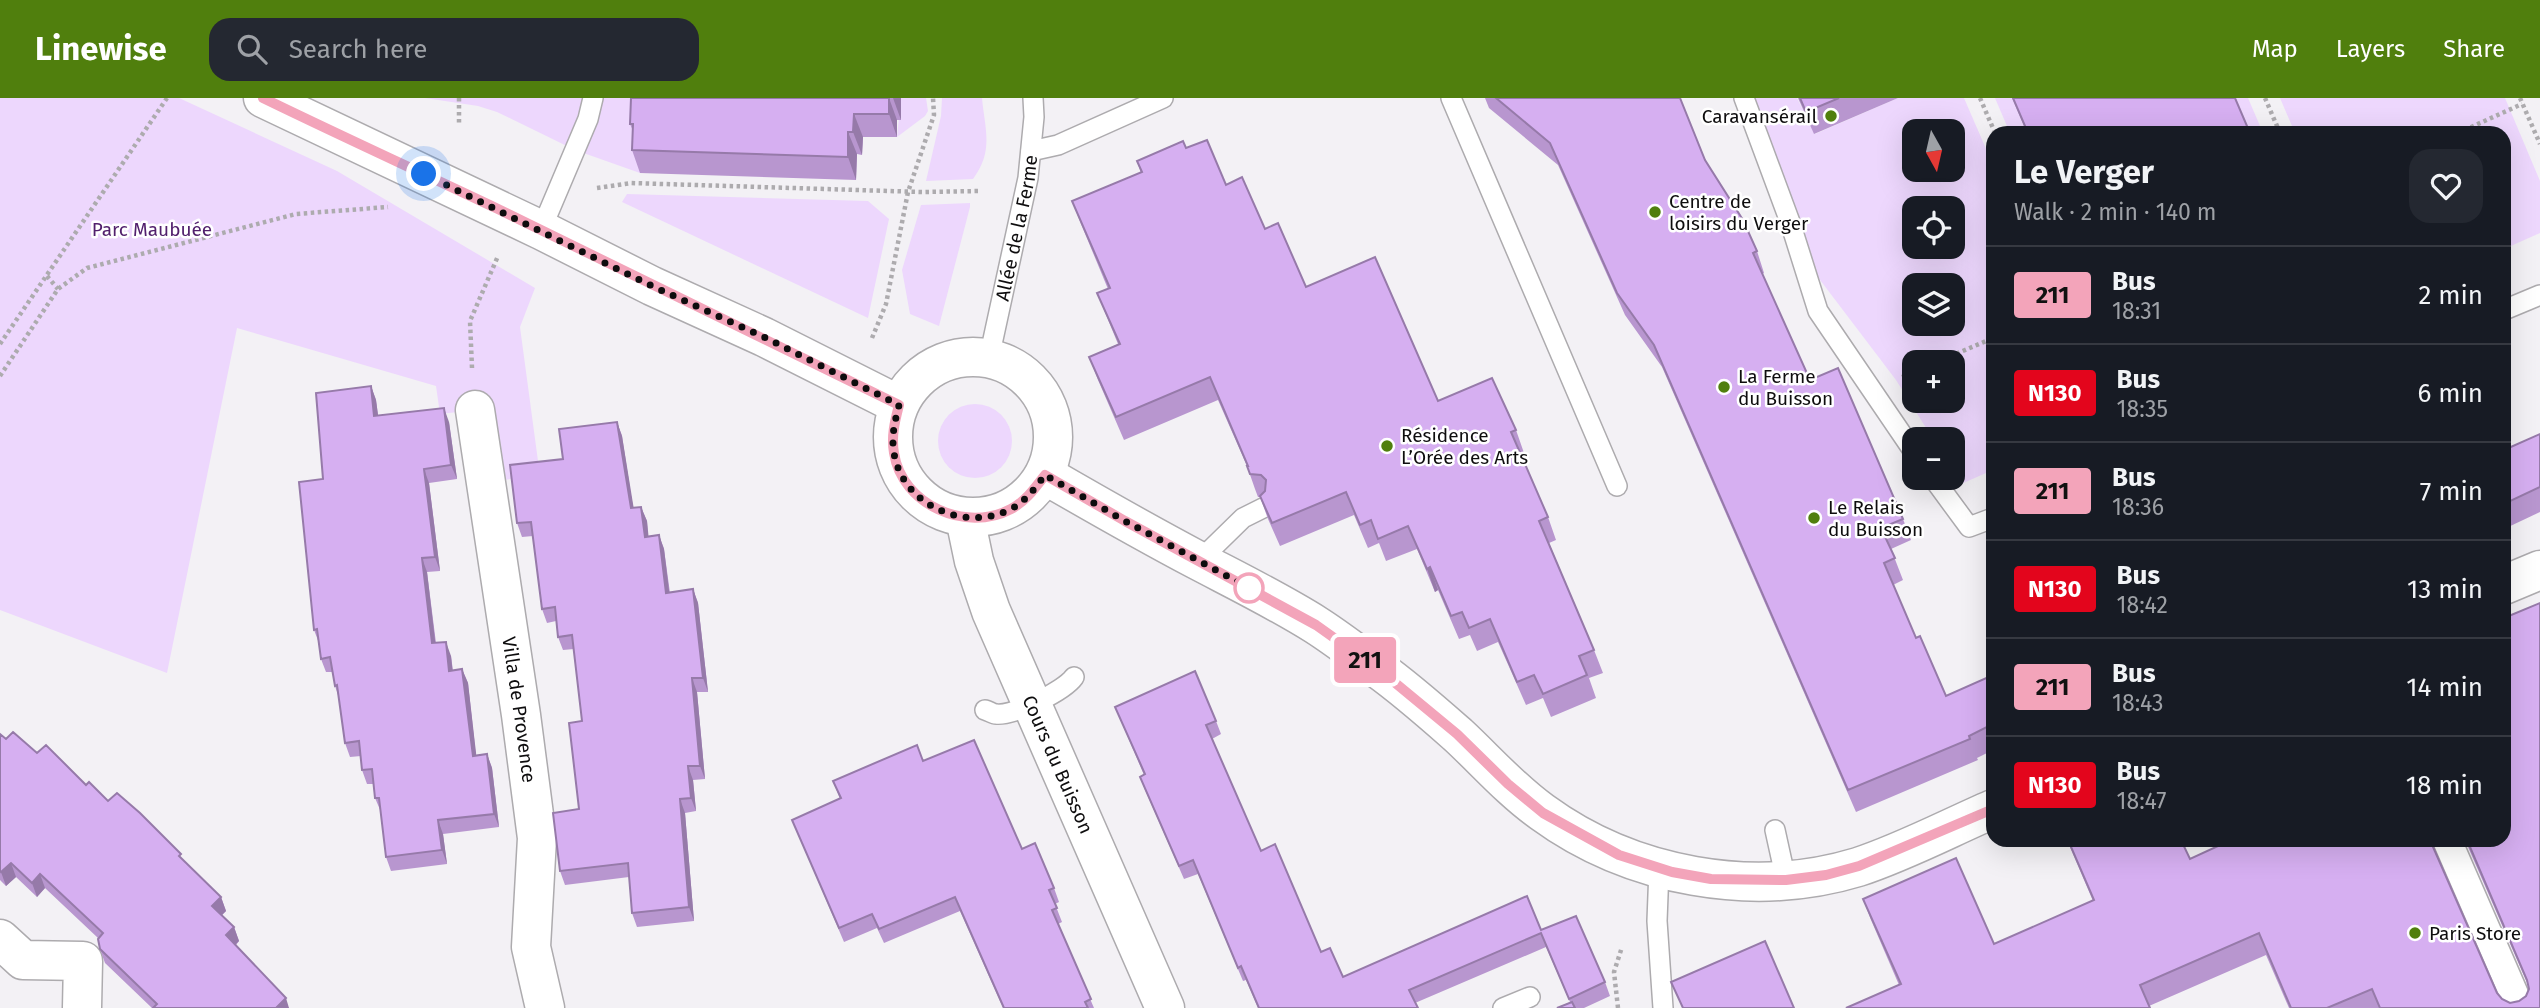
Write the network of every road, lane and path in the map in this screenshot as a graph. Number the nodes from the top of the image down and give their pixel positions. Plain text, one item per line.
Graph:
1 (167, 98) edge
2 (459, 98) edge
3 (593, 98) edge
4 (933, 98) edge
5 (1033, 98) edge
6 (1163, 98) edge
7 (1451, 98) edge
8 (1744, 98) edge
9 (1980, 98) edge
10 (2265, 98) edge
11 (2520, 98) edge
12 (270, 101) edge
13 (2522, 104) junction
14 (459, 126) dead end
15 (1992, 126) edge
16 (2277, 126) edge
17 (2473, 126) edge
18 (2540, 144) edge
19 (1031, 151) junction
20 (586, 189) dead end
21 (980, 191) dead end
22 (908, 192) junction
23 (399, 207) dead end
24 (541, 230) junction
25 (499, 254) dead end
26 (47, 276) junction
27 (58, 289) junction
28 (2540, 295) edge
29 (2511, 307) edge
30 (872, 338) dead end
31 (1986, 341) edge
32 (0, 344) edge
33 (1965, 350) edge
34 (989, 358) junction
35 (0, 376) edge
36 (899, 405) junction
37 (475, 410) joint
38 (1902, 434) edge
39 (1045, 475) junction
40 (1617, 486) dead end
41 (1942, 490) edge
42 (1263, 508) edge
43 (965, 518) junction
44 (1986, 521) edge
45 (1199, 561) junction
46 (2540, 570) edge
47 (2511, 582) edge
48 (1074, 677) dead end
49 (1031, 704) junction
50 (985, 710) dead end
51 (1986, 812) edge
52 (1775, 830) dead end
53 (2450, 847) edge
54 (1659, 869) junction
55 (1786, 880) junction
56 (0, 939) edge
57 (1624, 942) dead end
58 (1530, 997) dead end
59 (82, 1008) edge
60 (545, 1008) edge
61 (1164, 1008) edge
62 (1503, 1008) edge
63 (1618, 1008) edge
64 (1663, 1008) edge
65 (2520, 1008) edge

1 - 26 path
2 - 14 path
3 - 24 lane
4 - 22 path
5 - 19 lane, Allée de la Ferme
6 - 19 lane
7 - 40 lane
8 - 38 lane
9 - 15 path
10 - 16 path
11 - 13 path
12 - 24 street
13 - 17 path
13 - 18 path
19 - 34 lane, Allée de la Ferme
20 - 22 path
21 - 22 path
22 - 30 path
23 - 27 path
24 - 36 street
25 - 37 path
26 - 27 path
26 - 32 path
27 - 35 path
28 - 29 lane
31 - 33 path
34 - 36 street
34 - 39 street
36 - 43 street
37 - 60 street, Villa de Provence
39 - 43 street
39 - 45 street
41 - 44 lane
42 - 45 lane
43 - 49 street, Cours du Buisson
45 - 54 street
46 - 47 street
48 - 49 lane
49 - 50 lane
49 - 61 street, Cours du Buisson
51 - 55 street
52 - 55 lane
53 - 65 street
54 - 55 street
54 - 64 lane
56 - 59 street
57 - 63 path
58 - 62 lane

